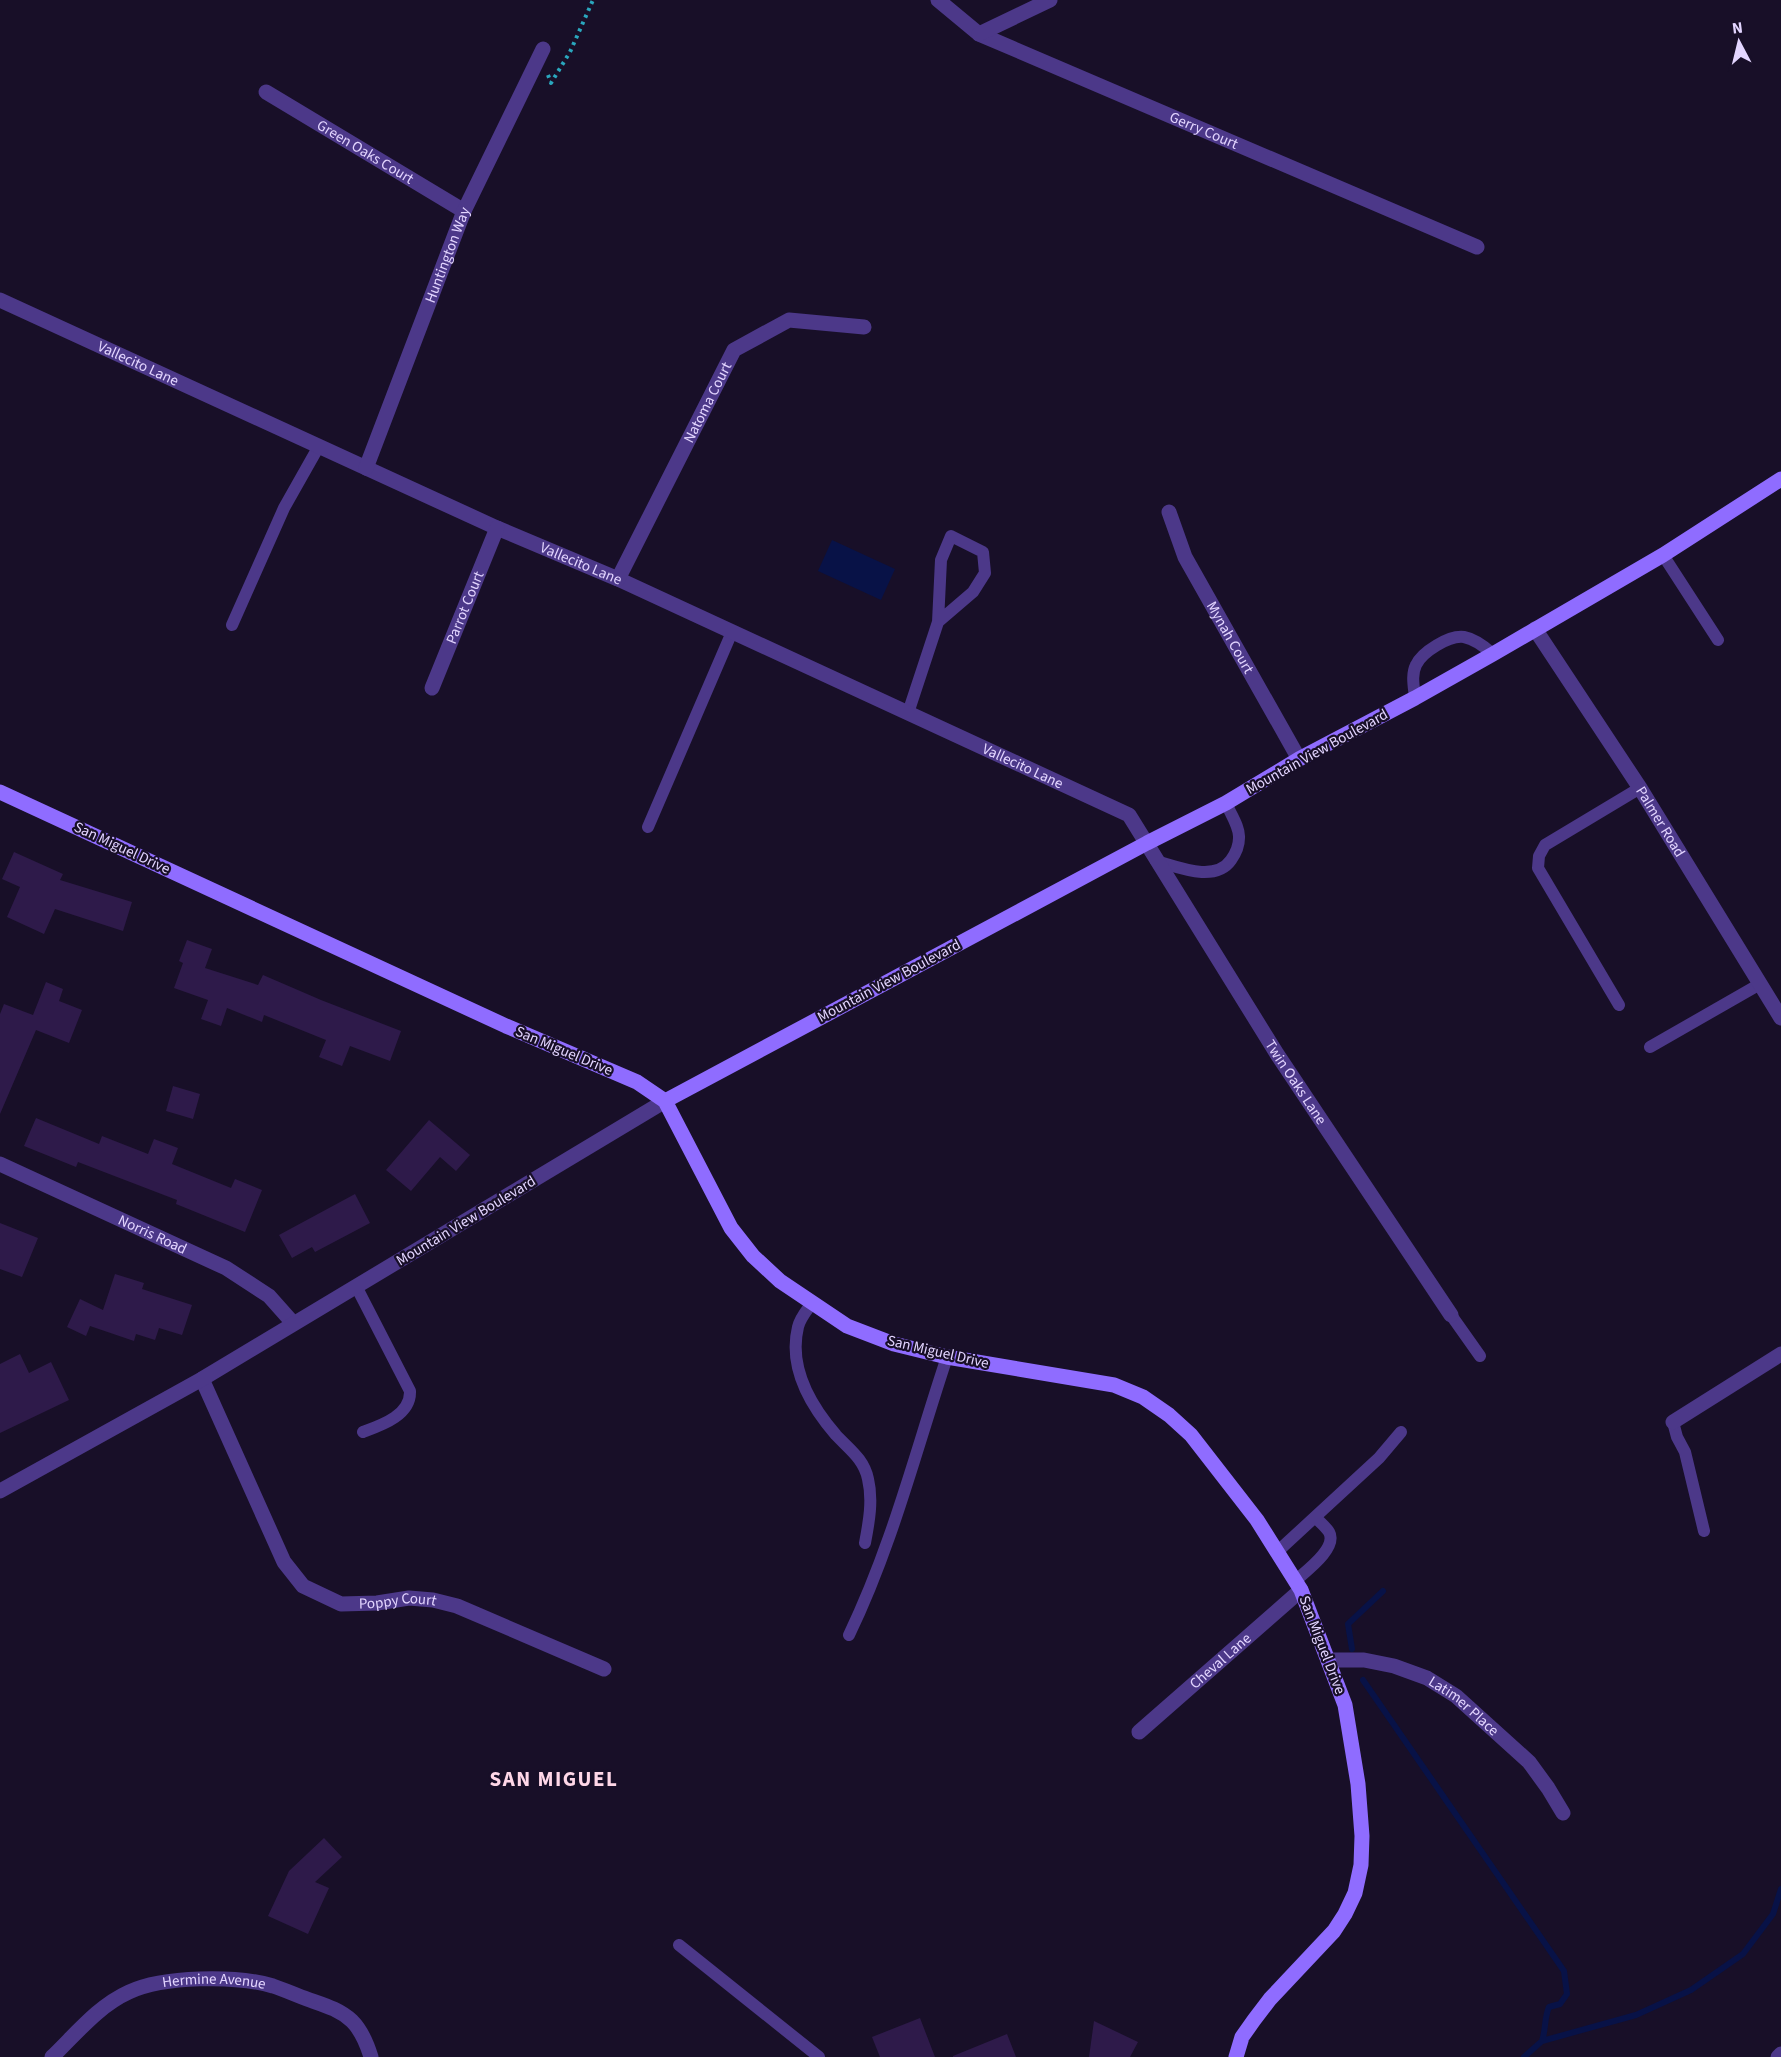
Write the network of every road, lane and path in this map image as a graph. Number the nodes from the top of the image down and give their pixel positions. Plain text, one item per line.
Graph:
1 (593, 0) edge
2 (938, 0) edge
3 (1050, 0) edge
4 (979, 34) junction
5 (543, 49) dead end
6 (548, 75) dead end
7 (266, 92) dead end
8 (464, 211) junction
9 (1478, 248) dead end
10 (0, 300) edge
11 (864, 327) dead end
12 (319, 446) junction
13 (366, 468) junction
14 (1781, 479) edge
15 (1169, 512) dead end
16 (497, 528) junction
17 (1664, 555) junction
18 (618, 579) junction
19 (938, 622) junction
20 (232, 625) dead end
21 (1535, 629) junction
22 (732, 632) junction
23 (1718, 640) dead end
24 (1492, 654) junction
25 (432, 688) dead end
26 (1415, 698) junction
27 (908, 713) junction
28 (1299, 759) junction
29 (1640, 788) junction
30 (0, 792) edge
31 (1226, 802) junction
32 (648, 827) dead end
33 (1147, 843) junction
34 (1156, 861) junction
35 (1760, 984) junction
36 (1619, 1005) dead end
37 (1781, 1018) edge
38 (1650, 1047) dead end
39 (665, 1101) junction
40 (0, 1164) edge
41 (356, 1286) junction
42 (812, 1303) junction
43 (1451, 1315) joint
44 (293, 1323) junction
45 (1781, 1354) edge
46 (1480, 1356) dead end
47 (947, 1357) junction
48 (202, 1379) junction
49 (1673, 1422) joint
50 (363, 1432) dead end
51 (1401, 1432) dead end
52 (0, 1491) edge
53 (1316, 1518) junction
54 (1704, 1531) dead end
55 (865, 1543) dead end
56 (1277, 1552) junction
57 (1298, 1585) junction
58 (849, 1635) dead end
59 (1329, 1660) junction
60 (604, 1669) dead end
61 (1139, 1732) dead end
62 (1563, 1814) dead end
63 (679, 1945) dead end
64 (52, 2057) edge
65 (371, 2057) edge
66 (819, 2057) edge
67 (1236, 2057) edge

1 - 6 path
2 - 4 street, Gerry Court
3 - 4 street
4 - 9 street, Gerry Court
5 - 8 street, Huntington Way
7 - 8 street, Green Oaks Court
8 - 13 street, Huntington Way
10 - 12 street, Vallecito Lane
11 - 18 street, Natoma Court
12 - 13 street, Vallecito Lane
12 - 20 lane
13 - 16 street, Vallecito Lane
14 - 17 street, Mountain View Boulevard
15 - 28 street, Mynah Court
16 - 18 street, Vallecito Lane
16 - 25 street, Parrot Court
17 - 21 street, Mountain View Boulevard
17 - 23 lane
18 - 22 street, Vallecito Lane
19 - 19 lane
19 - 27 lane
21 - 24 street, Mountain View Boulevard
21 - 29 street, Palmer Road
22 - 27 street, Vallecito Lane
22 - 32 lane
24 - 26 street, Mountain View Boulevard
24 - 26 lane
26 - 28 street, Mountain View Boulevard
27 - 33 street, Vallecito Lane
28 - 31 street, Mountain View Boulevard
29 - 35 street, Palmer Road
29 - 36 lane
30 - 39 street, San Miguel Drive
31 - 33 street, Mountain View Boulevard
31 - 34 lane
33 - 34 street, Twin Oaks Lane
33 - 39 street, Mountain View Boulevard
34 - 43 street, Twin Oaks Lane
35 - 37 street, Palmer Road
35 - 38 lane
39 - 41 street, Mountain View Boulevard
39 - 42 street, San Miguel Drive
40 - 44 street, Norris Road
41 - 44 street, Mountain View Boulevard
41 - 50 lane
42 - 47 street, San Miguel Drive
42 - 55 lane
43 - 46 lane
44 - 48 street, Mountain View Boulevard
45 - 49 street
47 - 56 street, San Miguel Drive
47 - 58 lane
48 - 52 street, Mountain View Boulevard
48 - 60 street, Poppy Court
49 - 54 lane
51 - 53 lane
53 - 56 lane
53 - 57 lane
56 - 57 street, San Miguel Drive
57 - 59 street, San Miguel Drive
57 - 61 street, Cheval Lane
59 - 62 street, Latimer Place
59 - 67 street, San Miguel Drive
63 - 66 lane
64 - 65 street, Hermine Avenue

